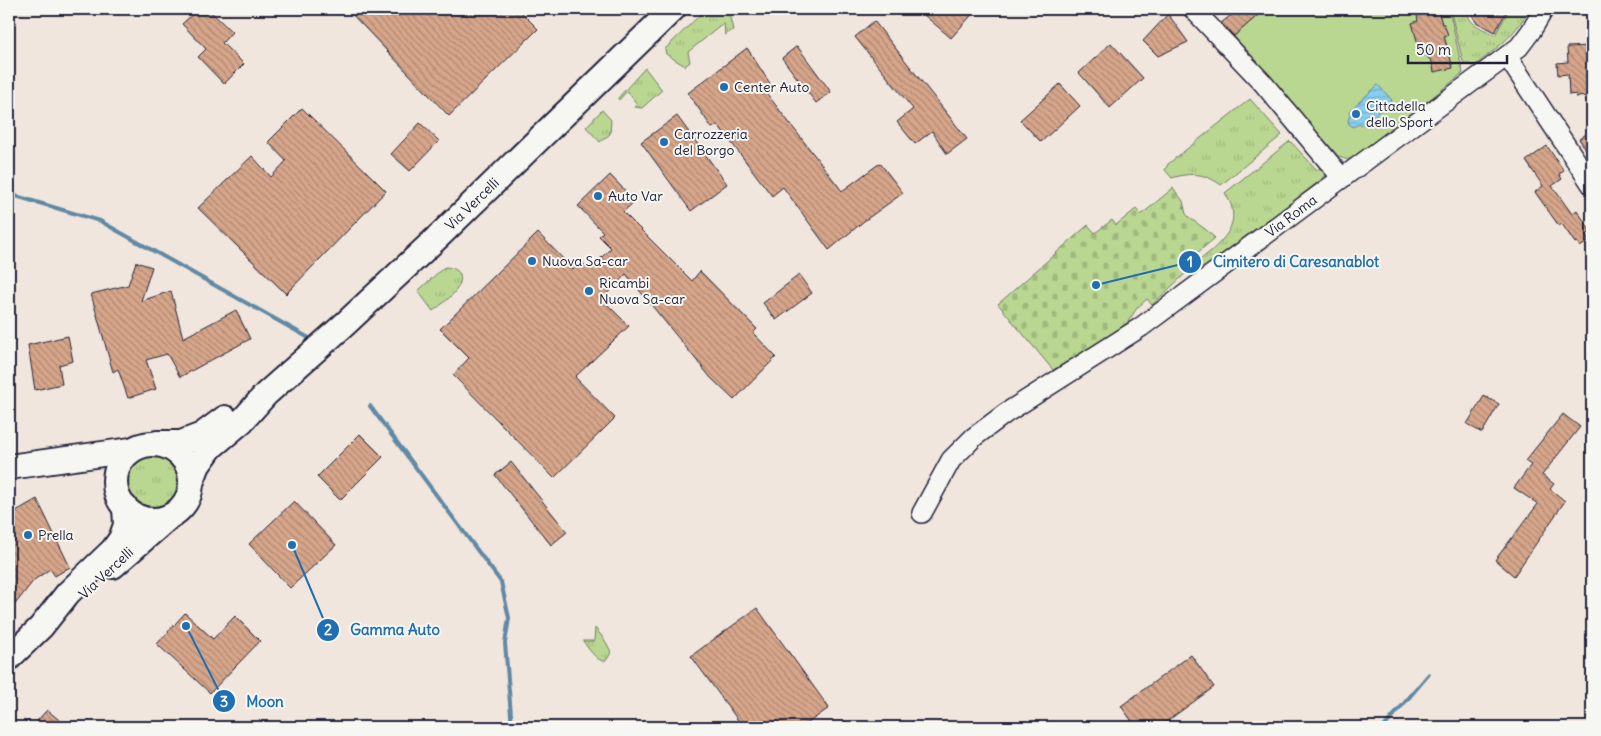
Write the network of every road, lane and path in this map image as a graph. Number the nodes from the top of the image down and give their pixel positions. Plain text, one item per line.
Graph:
1 (673, 9) edge
2 (1193, 9) edge
3 (1544, 9) edge
4 (1507, 56) junction
5 (1342, 178) junction
6 (1592, 185) edge
7 (266, 394) junction
8 (157, 443) junction
9 (131, 450) junction
10 (9, 467) edge
11 (9, 480) edge
12 (191, 483) junction
13 (120, 500) junction
14 (922, 513) dead end
15 (168, 517) junction
16 (41, 627) junction
17 (9, 658) edge

1 - 7 main road, Via Vercelli
2 - 5 street
3 - 4 street, Via Roma
4 - 5 street, Via Roma
4 - 6 street
5 - 14 street, Via Roma
7 - 8 main road, Via Vercelli
7 - 12 main road, Via Vercelli
8 - 9 main road
8 - 12 main road
9 - 10 main road
9 - 13 main road
11 - 13 main road
12 - 15 main road
13 - 15 main road
13 - 16 main road, Via Vercelli
15 - 16 main road, Via Vercelli
16 - 17 main road, Via Vercelli

